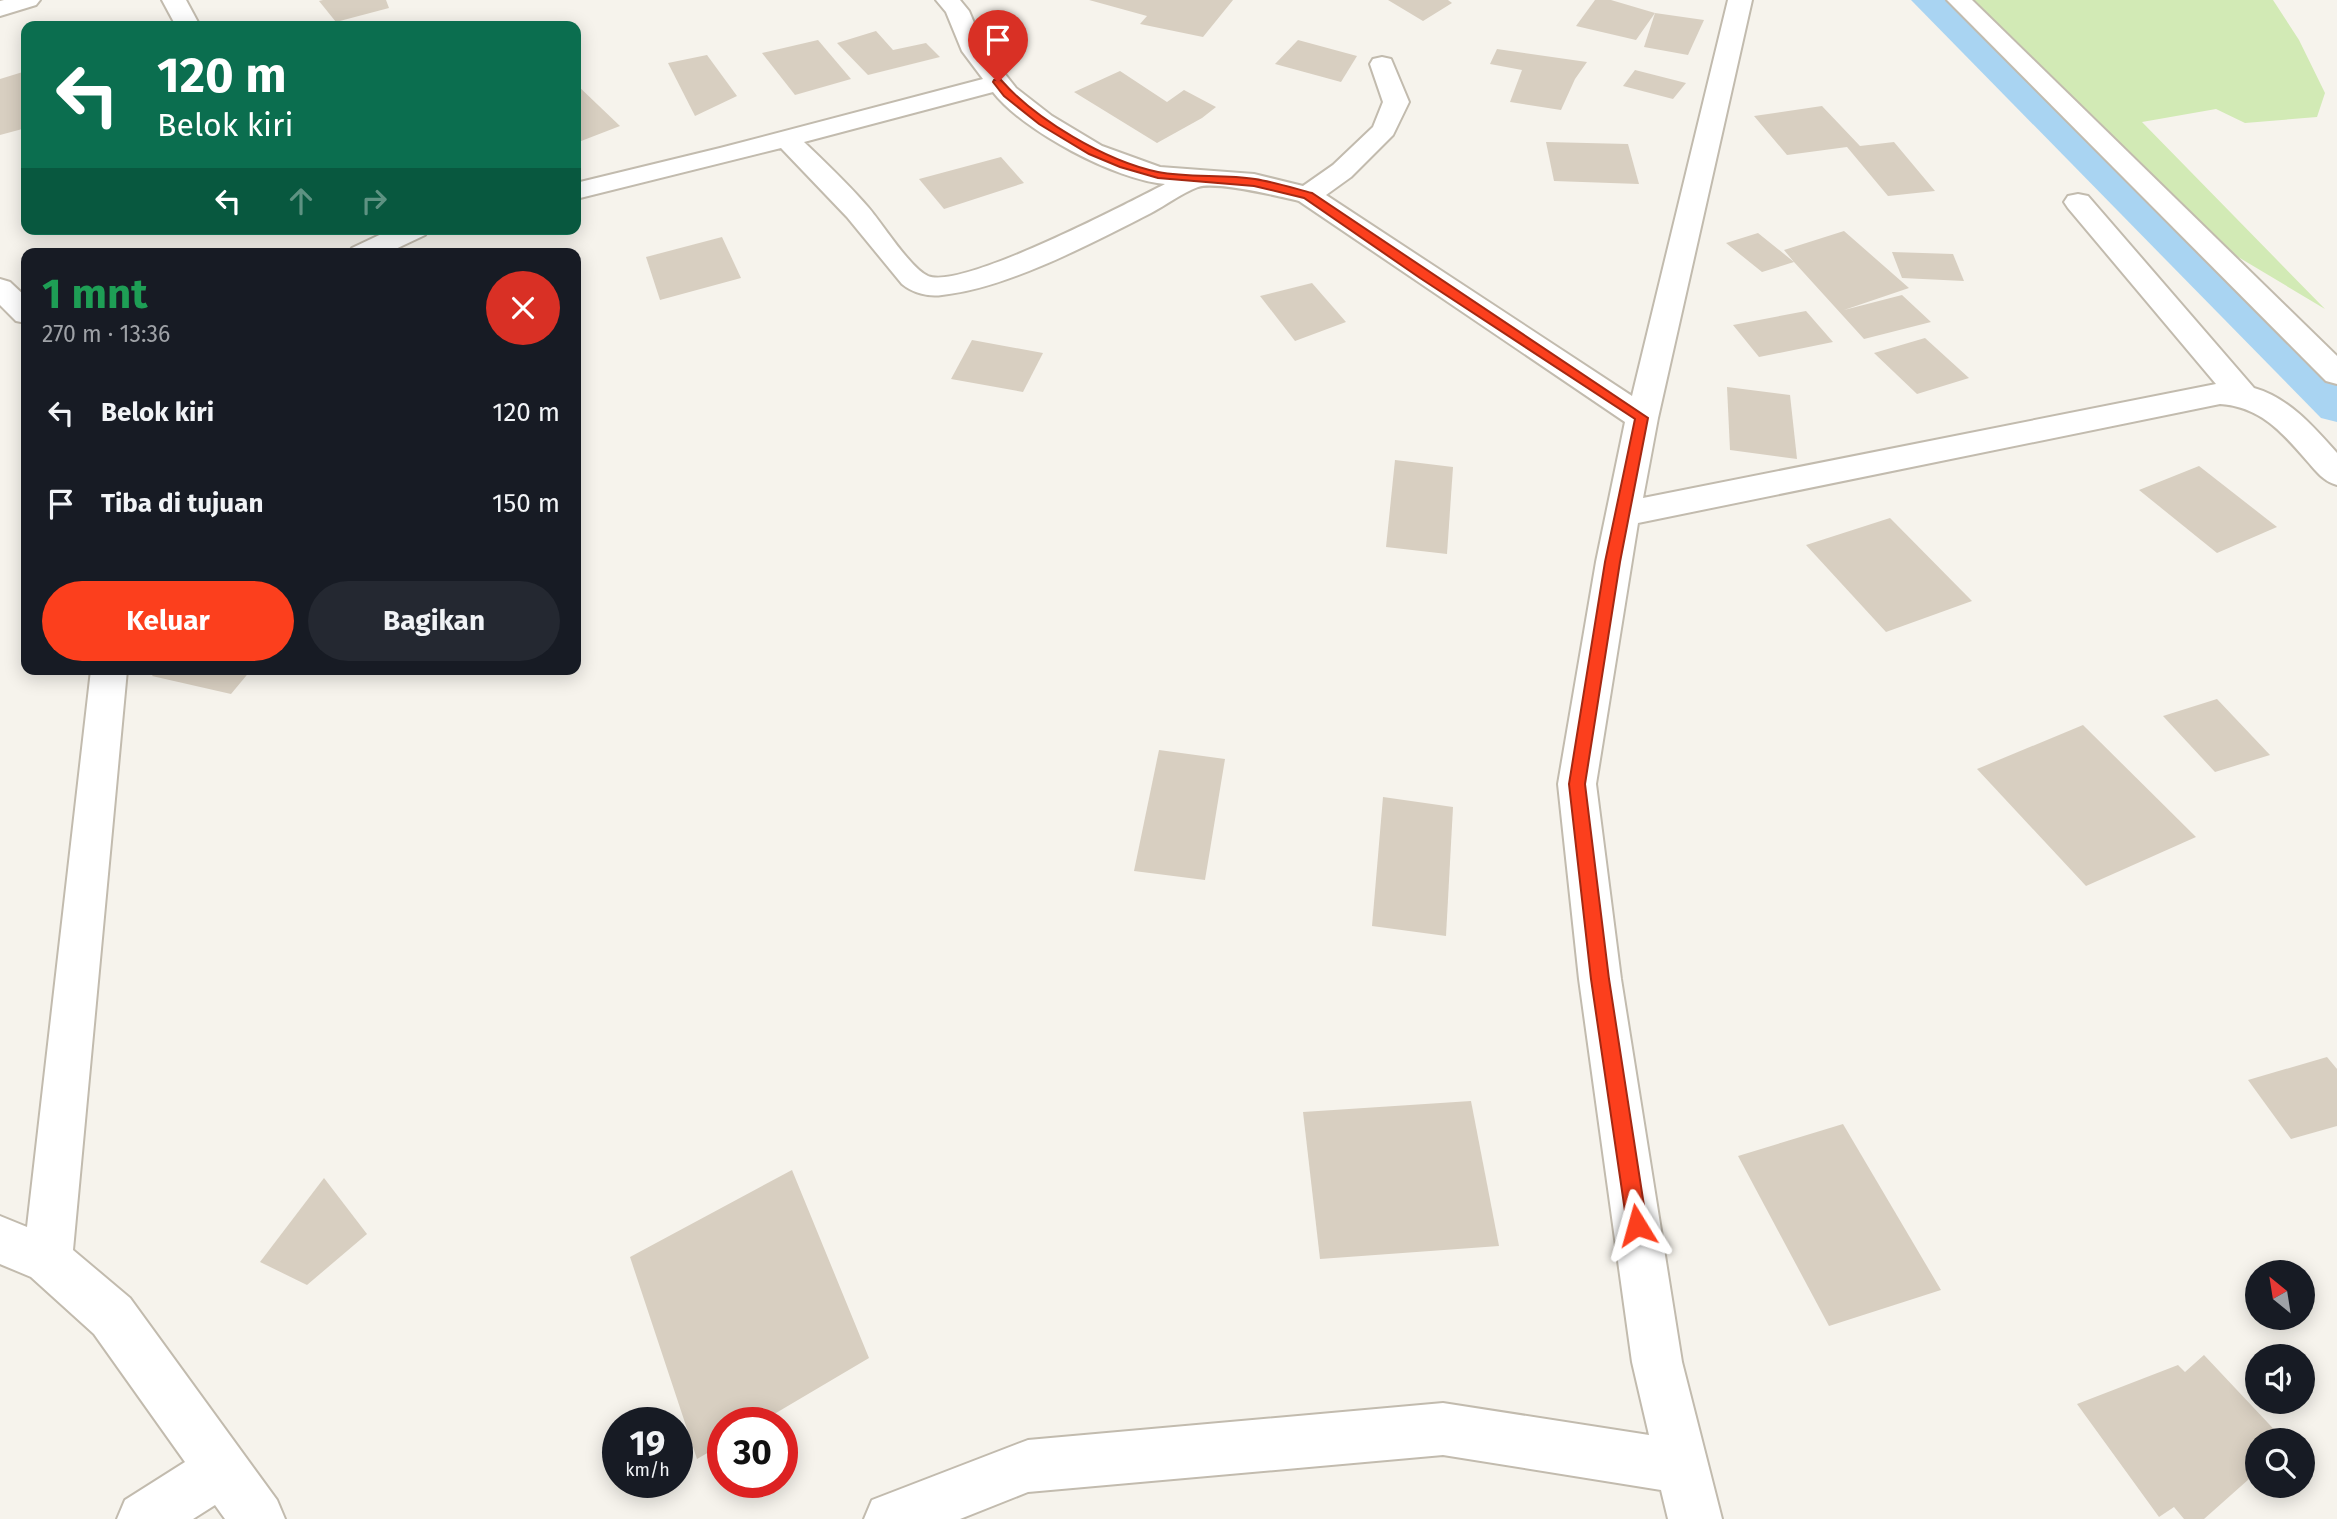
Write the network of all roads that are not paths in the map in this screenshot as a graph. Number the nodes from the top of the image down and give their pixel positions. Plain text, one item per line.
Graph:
1 (28, 0) edge
2 (173, 0) edge
3 (948, 0) edge
4 (1740, 0) edge
5 (1959, 0) edge
6 (0, 9) edge
7 (185, 21) edge
8 (1382, 64) dead end
9 (998, 82) junction
10 (786, 139) junction
11 (1195, 178) junction
12 (581, 190) edge
13 (1308, 195) junction
14 (2078, 202) dead end
15 (402, 235) edge
16 (375, 248) edge
17 (0, 288) edge
18 (21, 309) edge
19 (2337, 374) edge
20 (2243, 396) junction
21 (1642, 418) junction
22 (2337, 473) edge
23 (1622, 514) junction
24 (108, 675) edge
25 (0, 1240) edge
26 (48, 1260) junction
27 (1682, 1467) junction
28 (223, 1469) junction
29 (144, 1519) edge
30 (258, 1519) edge
31 (891, 1519) edge
32 (1695, 1519) edge

1 - 6 street
2 - 7 street
3 - 9 street
4 - 21 street
5 - 19 street
8 - 13 street
9 - 10 street
9 - 11 street
10 - 11 street
10 - 12 street
11 - 13 street
13 - 21 street
14 - 20 street
15 - 16 street
17 - 18 street
20 - 22 street
20 - 23 street
21 - 23 street
23 - 27 street
24 - 26 street
25 - 26 street
26 - 28 street
27 - 31 street
27 - 32 street
28 - 29 street
28 - 30 street

